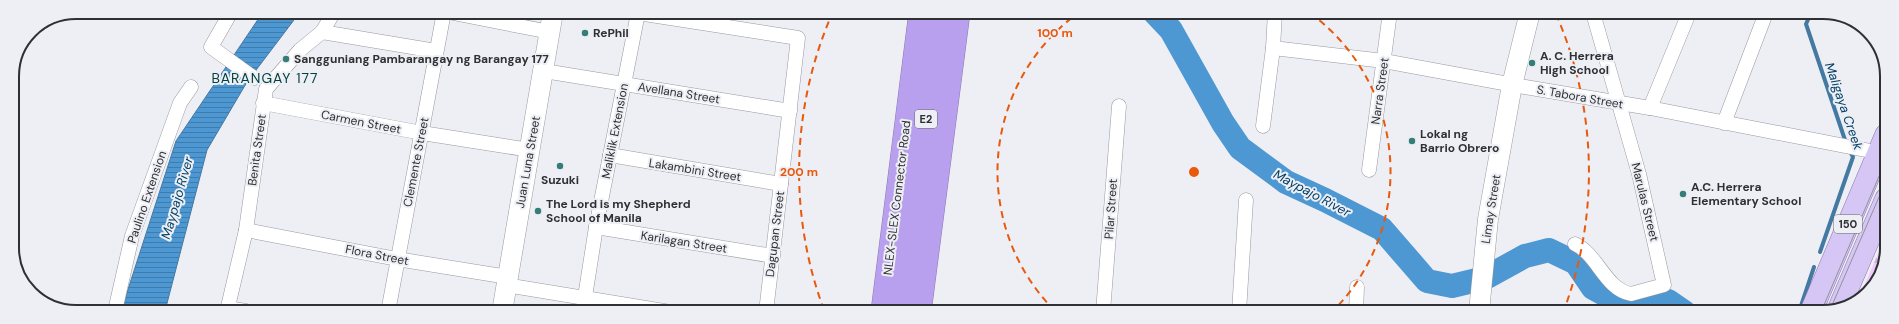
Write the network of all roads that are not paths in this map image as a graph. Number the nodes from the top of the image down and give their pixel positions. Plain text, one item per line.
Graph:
1 (227, 19) edge
2 (330, 19) edge
3 (443, 19) edge
4 (484, 19) edge
5 (552, 19) edge
6 (637, 19) edge
7 (681, 19) edge
8 (919, 19) edge
9 (938, 19) edge
10 (958, 19) edge
11 (1275, 19) edge
12 (1389, 19) edge
13 (1528, 19) edge
14 (1595, 19) edge
15 (1686, 19) edge
16 (1764, 19) edge
17 (322, 32) junction
18 (550, 32) junction
19 (1273, 48) junction
20 (436, 51) junction
21 (1384, 61) junction
22 (544, 71) junction
23 (254, 78) dead end
24 (624, 84) junction
25 (1512, 85) junction
26 (191, 87) dead end
27 (264, 103) junction
28 (1618, 103) junction
29 (1118, 106) dead end
30 (1650, 108) junction
31 (790, 111) junction
32 (1724, 123) junction
33 (1263, 126) dead end
34 (422, 133) junction
35 (1877, 148) edge
36 (530, 150) junction
37 (610, 155) junction
38 (1369, 170) dead end
39 (781, 184) junction
40 (1246, 200) dead end
41 (1880, 213) edge
42 (596, 227) junction
43 (246, 230) junction
44 (1575, 244) dead end
45 (772, 256) junction
46 (397, 259) junction
47 (507, 281) junction
48 (1357, 287) dead end
49 (585, 297) junction
50 (1842, 302) edge
51 (116, 305) edge
52 (228, 305) edge
53 (389, 305) edge
54 (503, 305) edge
55 (630, 305) edge
56 (767, 305) edge
57 (883, 305) edge
58 (902, 305) edge
59 (921, 305) edge
60 (1104, 305) edge
61 (1239, 305) edge
62 (1356, 305) edge
63 (1480, 305) edge
64 (1814, 305) edge

1 - 23 street
2 - 17 street, Benita Street
3 - 20 street, Clemente Street
4 - 18 street
5 - 18 street, Juan Luna Street
6 - 24 street, Maliklik Extension
7 - 31 street, Dagupan Street
8 - 57 highway, NLEX-SLEX Connector Road / E2
9 - 58 highway, NLEX-SLEX Connector Road / E2
10 - 59 highway
11 - 19 street
12 - 21 street, Narra Street
13 - 25 street, Limay Street
14 - 28 street, Marulas Street
15 - 30 street
16 - 32 street
17 - 20 street
17 - 27 street, Benita Street
18 - 22 street, Juan Luna Street
19 - 21 street, S. Tabora Street
19 - 33 street
20 - 34 street, Clemente Street
21 - 25 street, S. Tabora Street
21 - 38 street, Narra Street
22 - 24 street, Avellana Street
22 - 36 street, Juan Luna Street
24 - 31 street, Avellana Street
24 - 37 street, Maliklik Extension
25 - 28 street, S. Tabora Street
25 - 63 street, Limay Street
26 - 51 street, Paulino Extension
27 - 34 street, Carmen Street
27 - 43 street, Benita Street
28 - 30 street, S. Tabora Street
28 - 44 street, Marulas Street
29 - 60 street, Pilar Street
30 - 32 street, S. Tabora Street
31 - 39 street, Dagupan Street
32 - 35 street, S. Tabora Street
34 - 36 street, Carmen Street
34 - 46 street, Clemente Street
35 - 64 main road, 150
36 - 47 street, Juan Luna Street
37 - 39 street, Lakambini Street
37 - 42 street, Maliklik Extension
39 - 45 street, Dagupan Street
40 - 61 street
41 - 50 main road, 150
42 - 45 street, Karilagan Street
42 - 49 street, Maliklik Extension
43 - 46 street, Flora Street
43 - 52 street, Benita Street
45 - 56 street, Dagupan Street
46 - 47 street, Flora Street
46 - 53 street, Clemente Street
47 - 49 street, Flora Street
47 - 54 street, Juan Luna Street
48 - 62 street
49 - 55 street, Flora Street

